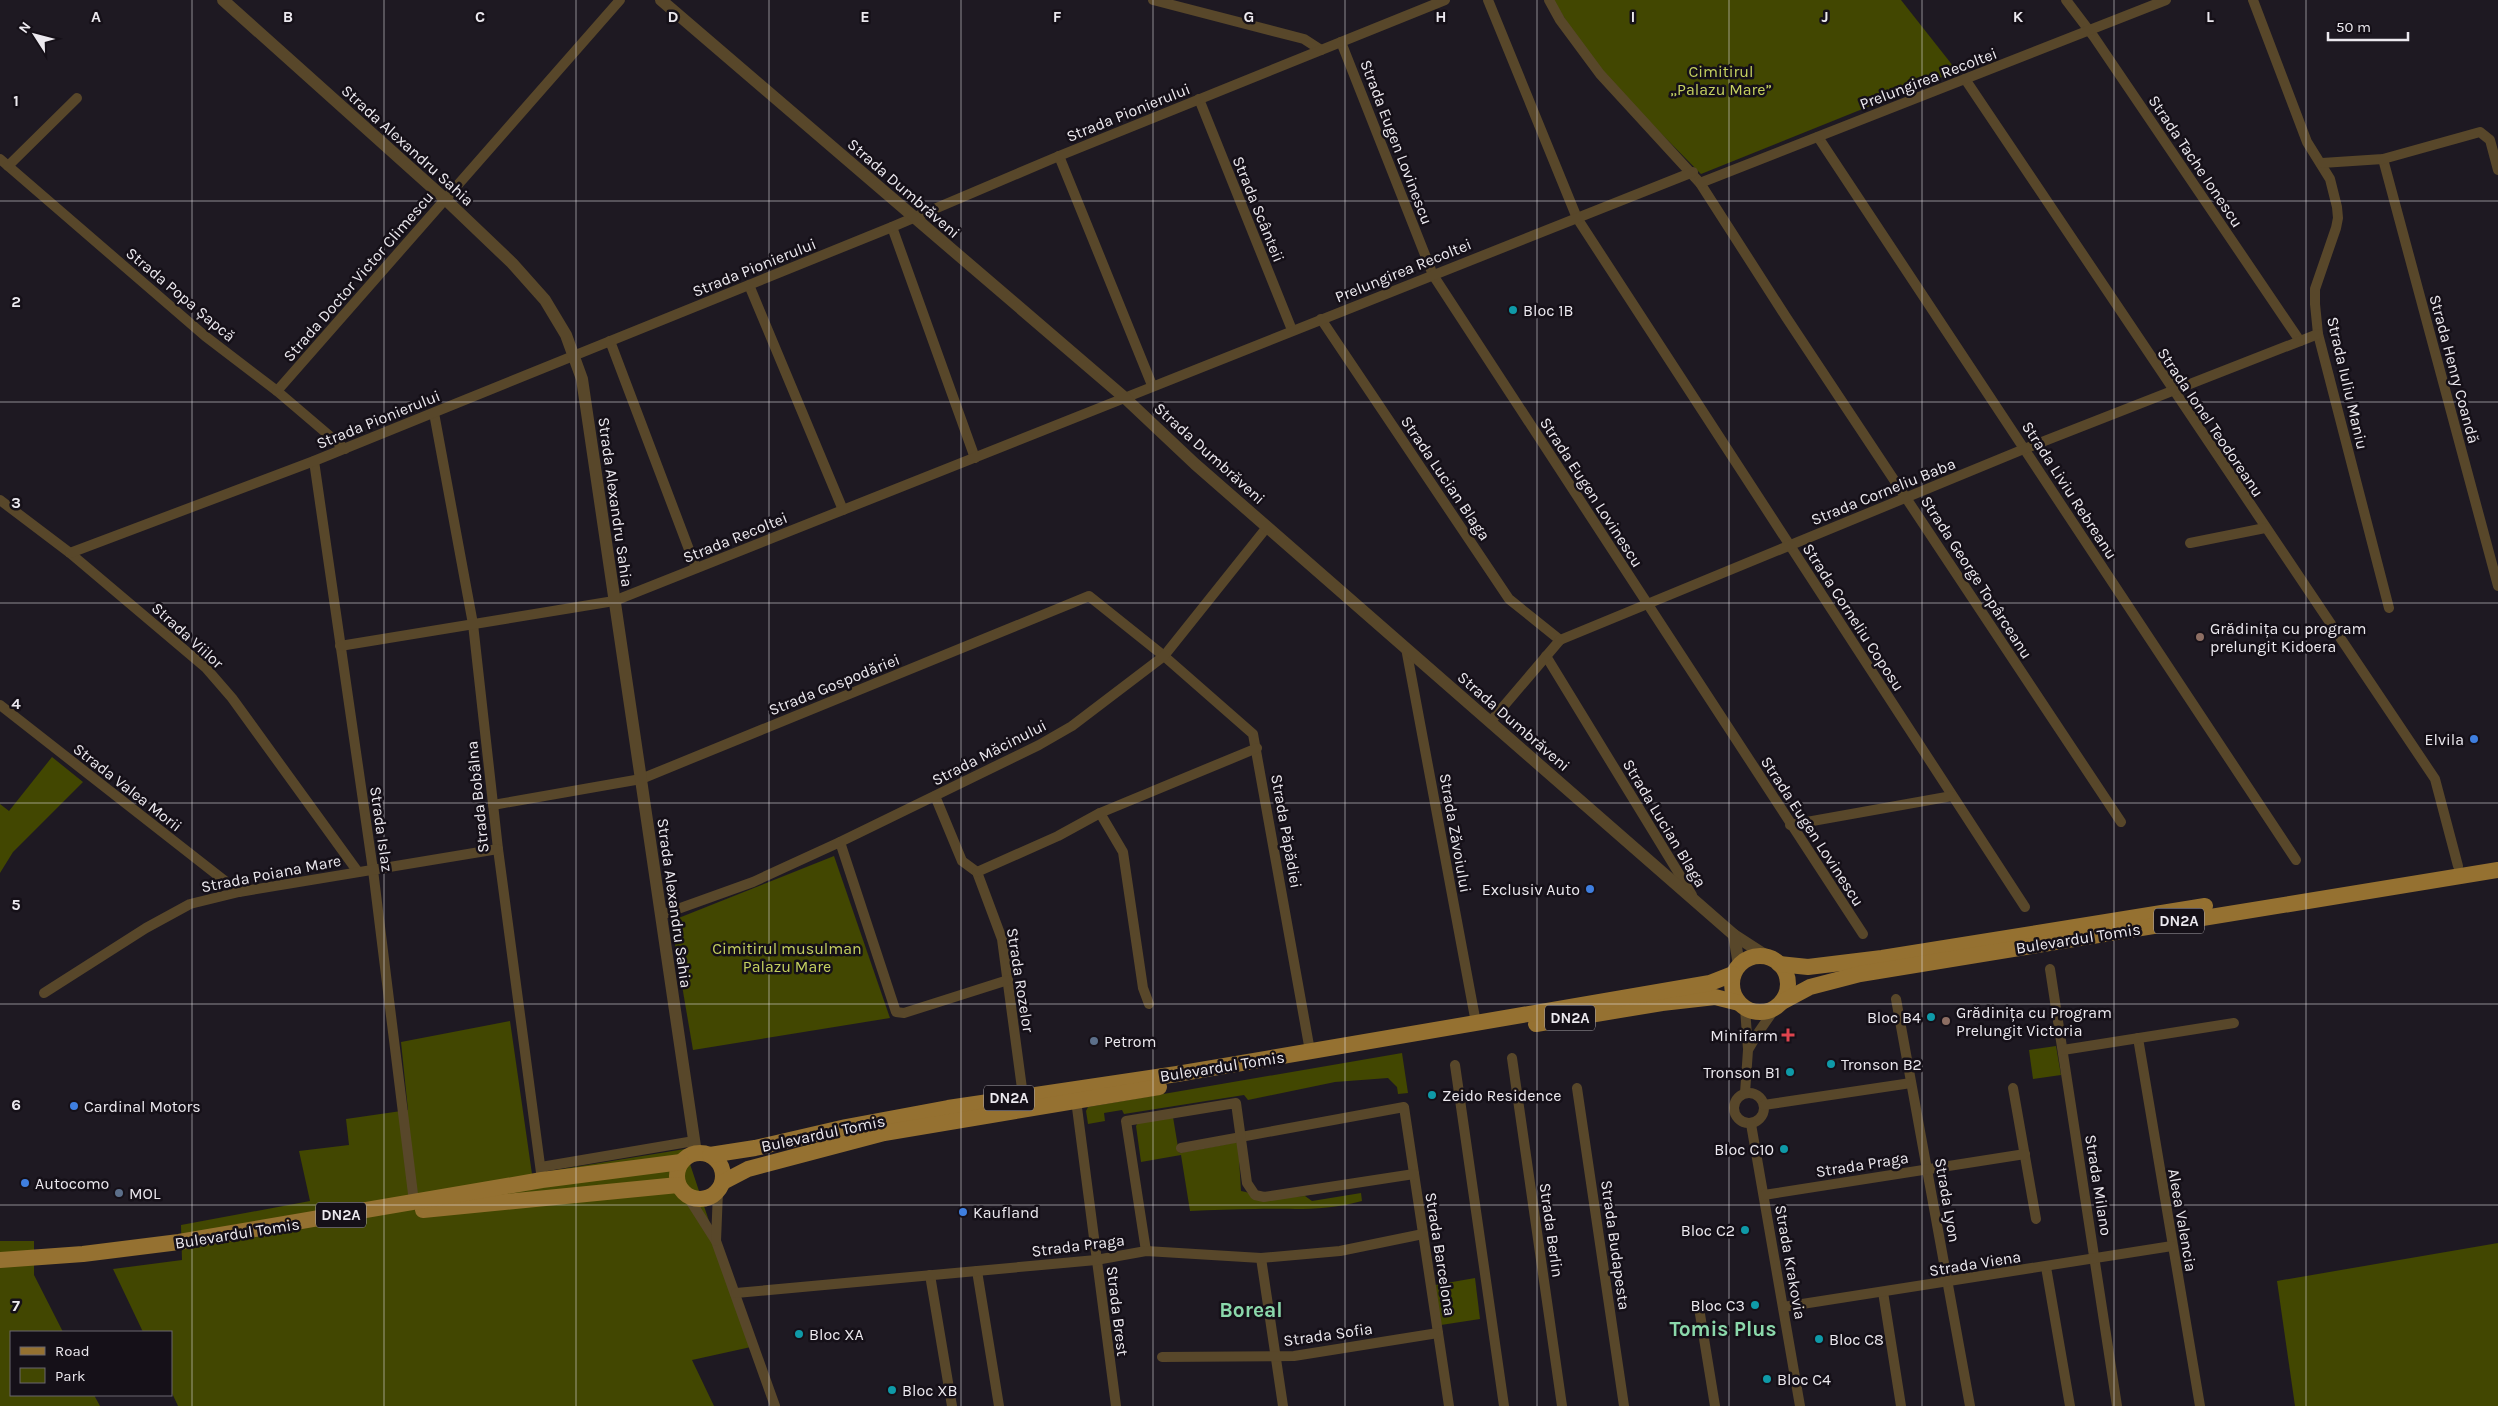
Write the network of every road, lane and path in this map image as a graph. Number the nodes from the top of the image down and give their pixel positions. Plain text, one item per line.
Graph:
1 (223, 0) edge
2 (620, 0) edge
3 (661, 0) edge
4 (1153, 0) edge
5 (1445, 0) edge
6 (1488, 0) edge
7 (1549, 0) edge
8 (2066, 0) edge
9 (2166, 0) edge
10 (2253, 0) edge
11 (2089, 30) junction
12 (1341, 42) junction
13 (1321, 50) junction
14 (1965, 79) junction
15 (76, 98) dead end
16 (1199, 99) junction
17 (1818, 137) junction
18 (1059, 156) junction
19 (0, 159) edge
20 (2383, 159) junction
21 (2322, 163) junction
22 (8, 166) junction
23 (2498, 170) edge
24 (1693, 172) junction
25 (1700, 183) junction
26 (445, 199) junction
27 (914, 218) junction
28 (1577, 218) junction
29 (892, 227) junction
30 (1433, 275) junction
31 (750, 285) junction
32 (1321, 319) junction
33 (1292, 330) junction
34 (2318, 334) junction
35 (610, 341) junction
36 (2300, 341) junction
37 (574, 356) junction
38 (1152, 385) junction
39 (277, 391) junction
40 (2172, 391) junction
41 (1125, 398) junction
42 (434, 413) junction
43 (345, 449) junction
44 (2024, 449) junction
45 (975, 458) junction
46 (314, 461) junction
47 (1906, 497) junction
48 (0, 500) edge
49 (843, 510) junction
50 (1267, 527) junction
51 (2265, 528) junction
52 (2190, 543) dead end
53 (1790, 545) junction
54 (70, 553) junction
55 (696, 568) junction
56 (2498, 586) edge
57 (614, 600) junction
58 (1646, 604) junction
59 (2389, 608) dead end
60 (473, 624) junction
61 (1560, 640) junction
62 (340, 646) junction
63 (1406, 648) junction
64 (1164, 656) junction
65 (1546, 656) junction
66 (0, 705) edge
67 (1491, 721) junction
68 (1257, 748) junction
69 (641, 780) junction
70 (935, 796) junction
71 (1952, 796) junction
72 (493, 804) junction
73 (1100, 813) junction
74 (2121, 822) dead end
75 (1790, 825) junction
76 (840, 842) junction
77 (498, 849) junction
78 (2498, 859) edge
79 (2296, 860) dead end
80 (2458, 866) junction
81 (373, 870) junction
82 (2498, 870) edge
83 (358, 872) junction
84 (977, 872) junction
85 (239, 892) junction
86 (1696, 902) junction
87 (2025, 907) dead end
88 (661, 915) junction
89 (1863, 934) dead end
90 (1734, 935) junction
91 (1774, 960) junction
92 (1736, 969) junction
93 (2050, 969) dead end
94 (1008, 980) junction
95 (44, 993) dead end
96 (1896, 999) dead end
97 (1149, 1004) dead end
98 (1779, 1004) junction
99 (1742, 1006) junction
100 (1476, 1023) junction
101 (2234, 1023) dead end
102 (2138, 1038) junction
103 (1748, 1050) junction
104 (2062, 1050) junction
105 (1310, 1051) junction
106 (1512, 1058) dead end
107 (1455, 1065) dead end
108 (1911, 1083) junction
109 (1577, 1088) dead end
110 (2014, 1088) dead end
111 (1745, 1093) junction
112 (1023, 1096) junction
113 (1076, 1100) junction
114 (1764, 1104) junction
115 (1752, 1124) junction
116 (1240, 1137) junction
117 (1181, 1148) dead end
118 (700, 1150) junction
119 (2025, 1154) junction
120 (681, 1162) junction
121 (1927, 1169) junction
122 (542, 1173) junction
123 (1414, 1174) junction
124 (720, 1186) junction
125 (683, 1191) junction
126 (1764, 1195) junction
127 (414, 1202) junction
128 (2036, 1219) dead end
129 (1423, 1234) junction
130 (716, 1241) junction
131 (2172, 1246) junction
132 (1146, 1251) junction
133 (1261, 1258) junction
134 (0, 1260) edge
135 (1096, 1260) junction
136 (2095, 1260) junction
137 (2046, 1267) junction
138 (0, 1268) edge
139 (977, 1271) junction
140 (930, 1275) junction
141 (1947, 1282) junction
142 (1882, 1292) junction
143 (736, 1293) junction
144 (1783, 1307) junction
145 (1699, 1308) dead end
146 (1438, 1333) junction
147 (1275, 1356) junction
148 (1162, 1358) dead end
149 (775, 1406) edge
150 (952, 1406) edge
151 (999, 1406) edge
152 (1116, 1406) edge
153 (1283, 1406) edge
154 (1449, 1406) edge
155 (1504, 1406) edge
156 (1562, 1406) edge
157 (1624, 1406) edge
158 (1715, 1406) edge
159 (1800, 1406) edge
160 (1901, 1406) edge
161 (1970, 1406) edge
162 (2070, 1406) edge
163 (2117, 1406) edge
164 (2200, 1406) edge

1 - 26 street, Strada Alexandru Sahia
2 - 26 street, Strada Doctor Victor Climescu
3 - 27 street, Strada Dumbrăveni
4 - 13 street
5 - 12 street, Strada Pionierului
6 - 28 street, Strada Corneliu Coposu
7 - 24 street, Strada George Topârceanu
8 - 11 street, Strada Tache Ionescu
9 - 11 street, Prelungirea Recoltei
10 - 21 street, Strada Iuliu Maniu
11 - 14 street, Prelungirea Recoltei
11 - 36 street, Strada Tache Ionescu
12 - 13 street, Strada Pionierului
12 - 30 street, Strada Eugen Lovinescu
13 - 16 street, Strada Pionierului
14 - 17 street, Prelungirea Recoltei
14 - 40 street, Strada Ionel Teodoreanu
15 - 22 street
16 - 18 street, Strada Pionierului
16 - 33 street, Strada Scânteii
17 - 25 street, Prelungirea Recoltei
17 - 44 street, Strada Liviu Rebreanu
18 - 27 street, Strada Pionierului
18 - 38 street
19 - 22 street, Strada Popa Șapcă
20 - 21 street
20 - 23 street
20 - 56 street, Strada Henry Coandă
21 - 34 street, Strada Iuliu Maniu
22 - 39 street, Strada Popa Șapcă
24 - 25 street, Strada George Topârceanu
24 - 28 street, Prelungirea Recoltei
25 - 47 street, Strada George Topârceanu
26 - 37 street, Strada Alexandru Sahia
26 - 39 street, Strada Doctor Victor Climescu
27 - 29 street, Strada Pionierului
27 - 41 street, Strada Dumbrăveni
28 - 30 street, Prelungirea Recoltei
28 - 53 street, Strada Corneliu Coposu
29 - 31 street, Strada Pionierului
29 - 45 street
30 - 32 street, Prelungirea Recoltei
30 - 58 street, Strada Eugen Lovinescu
31 - 35 street, Strada Pionierului
31 - 49 street
32 - 33 street, Prelungirea Recoltei
32 - 61 street, Strada Lucian Blaga
33 - 38 street, Prelungirea Recoltei
34 - 36 street, Strada Corneliu Baba
34 - 59 street, Strada Iuliu Maniu
35 - 37 street, Strada Pionierului
35 - 55 street
36 - 40 street, Strada Corneliu Baba
37 - 42 street, Strada Pionierului
37 - 57 street, Strada Alexandru Sahia
38 - 41 street, Prelungirea Recoltei
39 - 43 street, Strada Popa Șapcă
40 - 44 street, Strada Corneliu Baba
40 - 51 street, Strada Ionel Teodoreanu
41 - 45 street, Strada Recoltei
41 - 50 street, Strada Dumbrăveni
42 - 43 street, Strada Pionierului
42 - 60 street, Strada Bobâlna
43 - 46 street, Strada Pionierului
44 - 47 street, Strada Corneliu Baba
44 - 79 street, Strada Liviu Rebreanu
45 - 49 street, Strada Recoltei
46 - 54 street, Strada Pionierului
46 - 62 street, Strada Islaz
47 - 53 street, Strada Corneliu Baba
47 - 74 street, Strada George Topârceanu
48 - 54 street, Strada Viilor
49 - 55 street, Strada Recoltei
50 - 63 street, Strada Dumbrăveni
50 - 64 street, Strada Măcinului
51 - 52 street
51 - 80 street, Strada Ionel Teodoreanu
53 - 58 street, Strada Corneliu Baba
53 - 71 street, Strada Corneliu Coposu
54 - 83 street, Strada Viilor
55 - 57 street, Strada Recoltei
57 - 60 street, Strada Recoltei
57 - 69 street, Strada Alexandru Sahia
58 - 61 street, Strada Corneliu Baba
58 - 75 street, Strada Eugen Lovinescu
60 - 62 street, Strada Recoltei
60 - 72 street, Strada Bobâlna
61 - 65 street, Strada Corneliu Baba
62 - 81 street, Strada Islaz
63 - 67 street, Strada Dumbrăveni
63 - 100 street, Strada Zăvoiului
64 - 68 street, Strada Păpădiei
64 - 69 street, Strada Gospodăriei
64 - 70 street, Strada Măcinului
65 - 67 street, Strada Corneliu Baba
65 - 86 street, Strada Lucian Blaga
66 - 85 street, Strada Valea Morii
67 - 86 street, Strada Dumbrăveni
68 - 73 street
68 - 105 street, Strada Păpădiei
69 - 72 street, Strada Gospodăriei
69 - 88 street, Strada Alexandru Sahia
70 - 76 street, Strada Măcinului
70 - 84 street, Strada Rozelor
71 - 75 street
71 - 87 street, Strada Corneliu Coposu
72 - 77 street, Strada Bobâlna
73 - 84 street
73 - 97 street
75 - 89 street, Strada Eugen Lovinescu
76 - 88 street, Strada Măcinului
76 - 94 street
77 - 81 street, Strada Poiana Mare
77 - 122 street, Strada Bobâlna
78 - 80 main road, Bulevardul Tomis / DN2A
80 - 91 main road, Bulevardul Tomis / DN2A
81 - 83 street, Strada Poiana Mare
81 - 127 street, Strada Islaz
82 - 98 main road, Bulevardul Tomis / DN2A
83 - 85 street, Strada Poiana Mare
84 - 94 street, Strada Rozelor
85 - 95 street, Strada Poiana Mare
86 - 90 street, Strada Dumbrăveni
88 - 118 street, Strada Alexandru Sahia
90 - 91 street, Strada Dumbrăveni
90 - 92 street
91 - 92 main road, DN2A
91 - 98 main road
92 - 99 main road
92 - 100 main road, Bulevardul Tomis / DN2A
93 - 104 street, Strada Milano
94 - 112 street, Strada Rozelor
96 - 108 street, Strada Lyon
98 - 99 main road, DN2A
98 - 103 street
99 - 103 street
99 - 113 main road, Bulevardul Tomis / DN2A
100 - 105 main road, Bulevardul Tomis / DN2A
101 - 102 street
102 - 104 street
102 - 131 street, Aleea Valencia
103 - 111 street
104 - 136 street, Strada Milano
105 - 112 main road, Bulevardul Tomis / DN2A
106 - 156 street, Strada Berlin
107 - 155 street
108 - 114 street
108 - 121 street, Strada Lyon
109 - 157 street, Strada Budapesta
110 - 119 street
111 - 114 street
111 - 115 street
112 - 118 main road, Bulevardul Tomis / DN2A
113 - 124 main road, Bulevardul Tomis / DN2A
113 - 135 street, Strada Brest
114 - 115 street
115 - 126 street, Strada Krakovia
116 - 117 street
116 - 123 street
116 - 123 street, Strada Barcelona
116 - 132 street
118 - 120 main road
118 - 122 street
118 - 124 main road
119 - 121 street, Strada Praga
119 - 128 street
120 - 122 main road, Bulevardul Tomis / DN2A
120 - 125 main road
121 - 126 street, Strada Praga
121 - 141 street, Strada Lyon
122 - 127 main road, Bulevardul Tomis / DN2A
123 - 129 street, Strada Barcelona
124 - 125 main road
124 - 130 street
125 - 130 street
125 - 138 main road, Bulevardul Tomis / DN2A
126 - 144 street, Strada Krakovia
127 - 134 main road, Bulevardul Tomis / DN2A
129 - 133 street, Strada Praga
129 - 146 street, Strada Barcelona
130 - 143 street
131 - 136 street, Strada Viena
131 - 164 street, Aleea Valencia
132 - 133 street, Strada Praga
132 - 135 street, Strada Praga
133 - 147 street
135 - 139 street, Strada Praga
135 - 152 street, Strada Brest
136 - 137 street, Strada Viena
136 - 163 street, Strada Milano
137 - 141 street, Strada Viena
137 - 162 street
139 - 140 street, Strada Praga
139 - 151 street
140 - 143 street, Strada Praga
140 - 150 street
141 - 142 street, Strada Viena
141 - 161 street, Strada Lyon
142 - 144 street, Strada Viena
142 - 160 street
143 - 149 street
144 - 159 street, Strada Krakovia
145 - 158 street
146 - 147 street, Strada Sofia
146 - 154 street, Strada Barcelona
147 - 148 street, Strada Sofia
147 - 153 street

